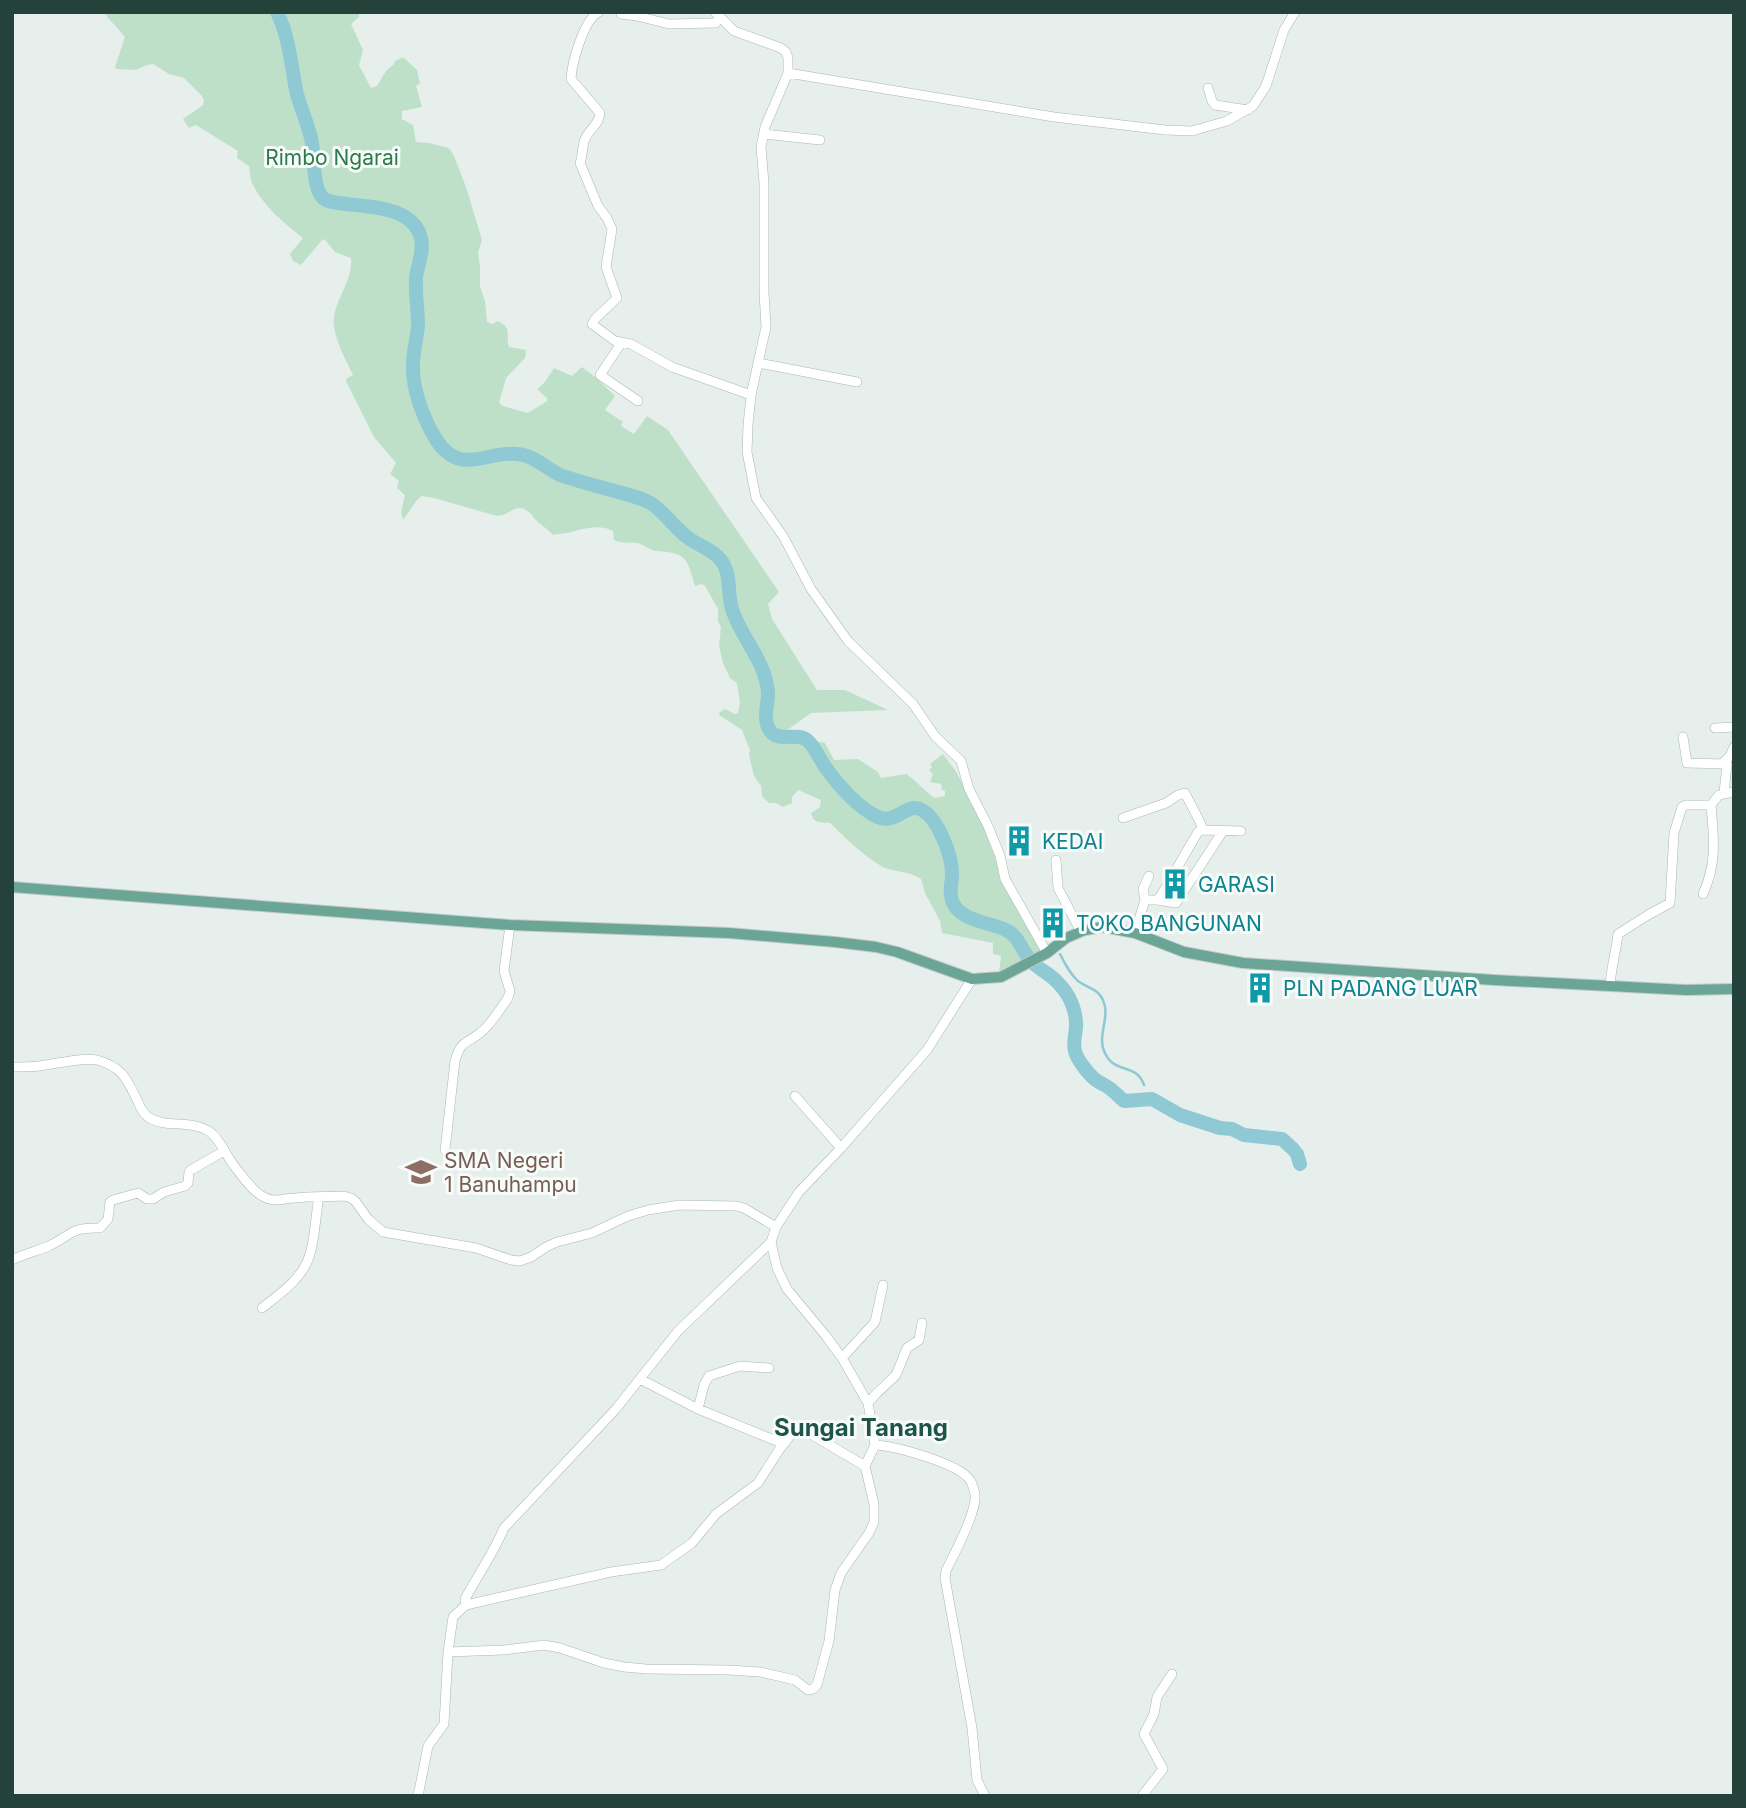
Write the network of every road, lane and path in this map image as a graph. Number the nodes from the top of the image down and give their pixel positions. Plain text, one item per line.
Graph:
1 (599, 12) edge
2 (1296, 12) edge
3 (619, 13) edge
4 (717, 15) edge
5 (789, 73) junction
6 (1208, 88) dead end
7 (1248, 110) junction
8 (764, 134) junction
9 (820, 140) dead end
10 (622, 342) junction
11 (759, 363) junction
12 (857, 382) dead end
13 (751, 395) junction
14 (638, 401) dead end
15 (1734, 727) edge
16 (1715, 728) dead end
17 (1683, 737) dead end
18 (1734, 747) edge
19 (1724, 762) junction
20 (1729, 792) edge
21 (1711, 805) junction
22 (1123, 818) dead end
23 (1202, 830) junction
24 (1223, 831) junction
25 (1241, 831) dead end
26 (1056, 860) dead end
27 (1149, 876) dead end
28 (12, 887) edge
29 (1703, 894) dead end
30 (1145, 900) junction
31 (1157, 900) junction
32 (510, 925) junction
33 (1081, 932) junction
34 (1135, 933) junction
35 (1047, 953) junction
36 (972, 979) junction
37 (1610, 986) junction
38 (1734, 989) edge
39 (12, 1067) edge
40 (795, 1096) dead end
41 (841, 1149) junction
42 (445, 1150) dead end
43 (224, 1151) junction
44 (318, 1197) junction
45 (776, 1227) junction
46 (771, 1242) junction
47 (12, 1260) edge
48 (883, 1285) dead end
49 (262, 1308) dead end
50 (922, 1323) dead end
51 (842, 1358) junction
52 (769, 1368) dead end
53 (640, 1379) junction
54 (868, 1404) junction
55 (698, 1409) junction
56 (784, 1444) junction
57 (875, 1445) junction
58 (865, 1466) junction
59 (466, 1605) junction
60 (448, 1652) junction
61 (1172, 1674) dead end
62 (418, 1796) edge
63 (985, 1796) edge
64 (1142, 1796) edge

1 - 10 street
2 - 7 street
3 - 4 street
4 - 5 street
5 - 7 street
5 - 8 street
6 - 7 street
8 - 9 street
8 - 11 street
10 - 13 street
10 - 14 street
11 - 12 street
11 - 13 street
13 - 35 street
15 - 16 street
17 - 19 street
18 - 19 street
19 - 20 street
20 - 21 street
21 - 29 street
21 - 37 street
22 - 23 street
23 - 24 street
23 - 31 street
24 - 25 street
24 - 31 street
26 - 33 street
27 - 30 street
28 - 32 main road
30 - 31 street
30 - 34 street
32 - 36 main road
32 - 42 street
33 - 34 main road
33 - 35 main road
34 - 37 main road
35 - 36 main road
36 - 41 street
37 - 38 main road
39 - 43 street
40 - 41 street
41 - 45 street
43 - 44 street
43 - 47 street
44 - 45 street
44 - 49 street
45 - 46 street
46 - 51 street
46 - 53 street
48 - 51 street
50 - 54 street
51 - 54 street
52 - 55 street
53 - 55 street
53 - 59 street
54 - 57 street
55 - 56 street
56 - 58 street
56 - 59 street
57 - 58 street
57 - 63 street
58 - 60 street
59 - 60 street
60 - 62 street
61 - 64 street

